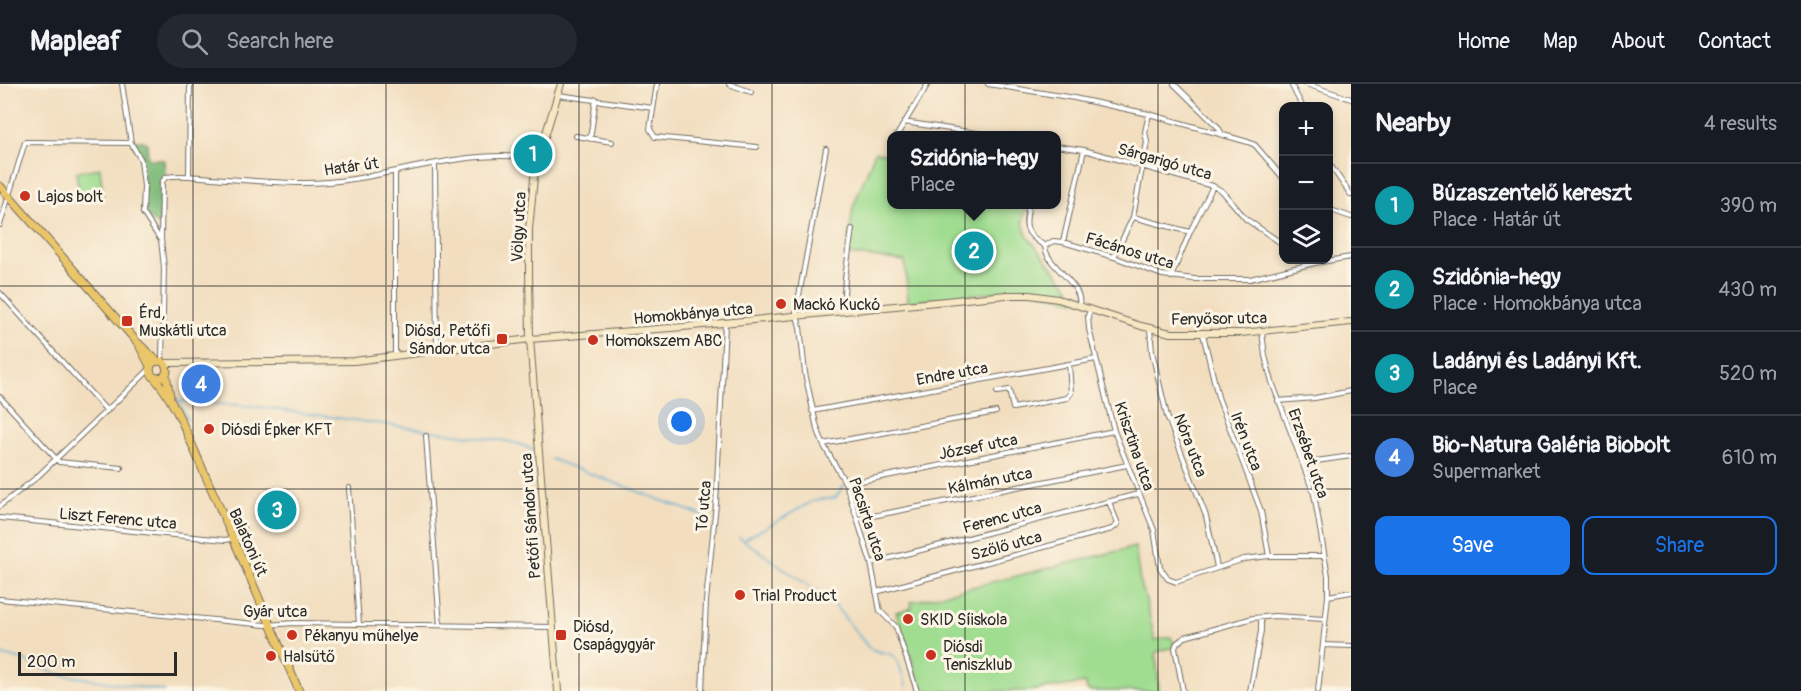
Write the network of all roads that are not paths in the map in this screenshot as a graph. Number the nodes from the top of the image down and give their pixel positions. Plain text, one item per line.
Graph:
1 (122, 84) edge
2 (190, 84) edge
3 (561, 84) edge
4 (657, 84) edge
5 (729, 84) edge
6 (928, 84) edge
7 (987, 84) edge
8 (1174, 84) edge
9 (1292, 84) edge
10 (1306, 84) edge
11 (751, 92) dead end
12 (557, 95) junction
13 (596, 99) junction
14 (1351, 99) edge
15 (1300, 102) edge
16 (653, 108) junction
17 (1149, 114) junction
18 (904, 122) junction
19 (899, 131) edge
20 (963, 131) edge
21 (1222, 134) junction
22 (576, 136) dead end
23 (590, 140) junction
24 (612, 142) dead end
25 (131, 144) junction
26 (757, 147) dead end
27 (1061, 147) edge
28 (826, 149) dead end
29 (1084, 150) junction
30 (538, 159) junction
31 (435, 165) junction
32 (1142, 167) junction
33 (1333, 168) edge
34 (395, 172) junction
35 (1279, 173) edge
36 (189, 176) junction
37 (0, 186) edge
38 (1213, 186) junction
39 (1351, 195) edge
40 (9, 196) junction
41 (1028, 209) edge
42 (1332, 210) edge
43 (1132, 217) junction
44 (1351, 217) edge
45 (0, 225) edge
46 (852, 229) dead end
47 (1190, 232) junction
48 (160, 239) junction
49 (1063, 242) junction
50 (1279, 242) edge
51 (1045, 246) junction
52 (1114, 257) junction
53 (1351, 257) edge
54 (1333, 260) edge
55 (1308, 264) edge
56 (1171, 277) junction
57 (0, 293) edge
58 (1079, 306) junction
59 (1090, 310) junction
60 (843, 311) junction
61 (797, 316) junction
62 (1351, 322) edge
63 (725, 323) junction
64 (1150, 329) junction
65 (1262, 332) junction
66 (1203, 334) junction
67 (530, 339) junction
68 (137, 342) junction
69 (437, 350) junction
70 (395, 356) junction
71 (1096, 359) junction
72 (161, 362) junction
73 (189, 364) junction
74 (1069, 364) junction
75 (150, 368) junction
76 (166, 374) junction
77 (156, 378) junction
78 (1351, 391) edge
79 (997, 392) dead end
80 (0, 397) edge
81 (1278, 401) junction
82 (173, 404) junction
83 (107, 411) junction
84 (812, 411) junction
85 (996, 412) dead end
86 (1114, 431) junction
87 (426, 436) dead end
88 (823, 444) junction
89 (1351, 456) edge
90 (56, 460) junction
91 (1302, 463) junction
92 (1127, 465) junction
93 (121, 468) dead end
94 (846, 483) junction
95 (349, 488) dead end
96 (1138, 494) junction
97 (1109, 502) junction
98 (1, 503) edge
99 (0, 518) edge
100 (858, 519) junction
101 (243, 528) dead end
102 (234, 540) junction
103 (1269, 556) junction
104 (1324, 556) junction
105 (871, 563) junction
106 (1217, 567) junction
107 (876, 592) junction
108 (1351, 592) edge
109 (1328, 596) junction
110 (0, 599) edge
111 (1261, 617) junction
112 (1324, 619) junction
113 (359, 624) junction
114 (271, 626) junction
115 (440, 626) junction
116 (552, 627) junction
117 (1323, 645) junction
118 (1351, 646) edge
119 (299, 691) edge
120 (558, 691) edge
121 (702, 691) edge
122 (917, 691) edge
123 (1182, 691) edge
124 (1250, 691) edge
125 (1318, 691) edge

1 - 25 street
2 - 36 street
3 - 12 street, Völgy utca
4 - 16 street
5 - 11 street
6 - 18 street
7 - 17 street
8 - 21 street
9 - 15 street
10 - 14 street
12 - 13 street
12 - 30 street, Völgy utca
13 - 16 street
13 - 23 street
16 - 26 street
17 - 21 street
17 - 32 street
18 - 19 street
18 - 20 street
21 - 35 street
22 - 23 street
23 - 24 street
25 - 40 street
25 - 48 street
27 - 29 street, Sárgarigó utca
28 - 61 street, Pacsirta utca
29 - 32 street, Sárgarigó utca
29 - 49 street
30 - 31 street, Határ út
30 - 67 street, Völgy utca
31 - 34 street, Határ út
31 - 69 street
32 - 38 street, Sárgarigó utca
32 - 43 street
33 - 39 street
34 - 36 street, Határ út
34 - 70 street
36 - 48 street, Határ út
37 - 40 main road
38 - 47 street
38 - 50 street, Sárgarigó utca
40 - 45 street
40 - 68 main road
41 - 51 street
42 - 44 street
43 - 47 street
43 - 52 street
46 - 60 street
47 - 56 street
48 - 72 street
49 - 51 street, Fácános utca
49 - 52 street, Fácános utca
51 - 58 street
52 - 56 street, Fácános utca
53 - 54 street, Fácános utca
55 - 56 street, Fácános utca
57 - 83 street
58 - 59 street, Homokbánya utca
58 - 60 street, Homokbánya utca
59 - 64 street, Fenyősor utca
59 - 71 street, Krisztina utca
60 - 61 street, Homokbánya utca
61 - 63 street, Homokbánya utca
61 - 84 street, Pacsirta utca
62 - 65 street, Fenyősor utca
63 - 67 street, Homokbánya utca
63 - 121 street, Tó utca
64 - 66 street, Fenyősor utca
64 - 106 street, Nóra utca
65 - 66 street, Fenyősor utca
65 - 81 street, Erzsébet utca
66 - 103 street, Irén utca
67 - 69 street, Homokbánya utca
67 - 116 street, Petőfi Sándor utca
68 - 72 main road
68 - 75 main road
69 - 70 street, Homokbánya utca
70 - 73 street, Homokbánya utca
71 - 74 street, Endre utca
71 - 86 street, Krisztina utca
72 - 73 street, Homokbánya utca
72 - 75 main road
72 - 76 main road, Balatoni út
73 - 76 street, Homokbánya utca
74 - 79 street
74 - 84 street, Endre utca
75 - 77 main road, Balatoni út
75 - 83 street
76 - 77 main road
76 - 82 main road, Balatoni út
77 - 82 main road, Balatoni út
78 - 81 street
80 - 90 street
81 - 91 street, Erzsébet utca
82 - 102 main road, Balatoni út
83 - 90 street
84 - 88 street, Pacsirta utca
85 - 88 street
86 - 92 street, Krisztina utca
86 - 94 street, József utca
87 - 115 street
88 - 94 street, Pacsirta utca
89 - 91 street
90 - 93 street
90 - 98 street
91 - 104 street, Erzsébet utca
92 - 96 street, Krisztina utca
92 - 100 street, Kálmán utca
94 - 100 street, Pacsirta utca
95 - 113 street
96 - 97 street, Ferenc utca
96 - 106 street, Krisztina utca
97 - 105 street, Ferenc utca
97 - 107 street, Szőlő utca
99 - 102 street, Liszt Ferenc utca
100 - 105 street, Pacsirta utca
101 - 102 street
102 - 114 main road, Balatoni út
103 - 104 street
103 - 106 street
104 - 109 street, Erzsébet utca
105 - 107 street, Pacsirta utca
107 - 122 street, Pacsirta utca
108 - 109 street
109 - 112 street, Erzsébet utca
110 - 114 street, Gyár utca
111 - 112 street
111 - 123 street
111 - 124 street
112 - 117 street, Erzsébet utca
113 - 114 street, Gyár utca
113 - 115 street, Gyár utca
114 - 119 main road, Balatoni út
115 - 116 street, Gyár utca
116 - 120 street, Petőfi Sándor utca
117 - 118 street
117 - 125 street, Erzsébet utca

